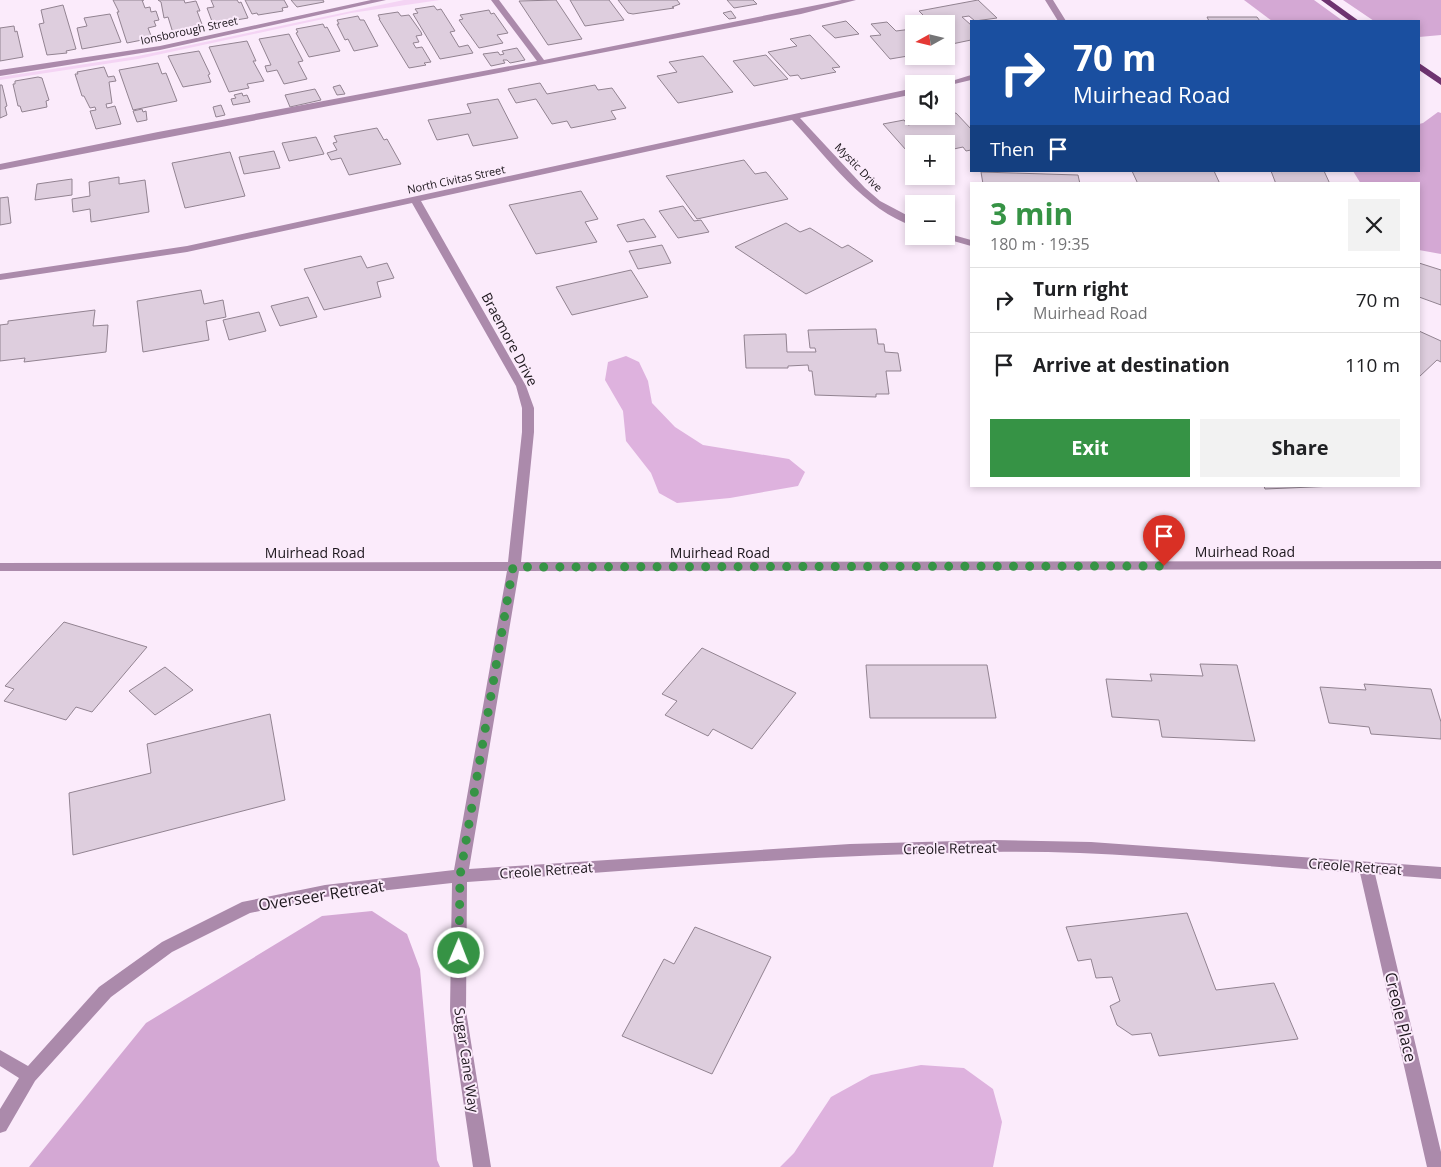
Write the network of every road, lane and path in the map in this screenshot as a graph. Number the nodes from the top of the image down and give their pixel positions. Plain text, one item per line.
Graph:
1 (382, 0) edge
2 (495, 0) edge
3 (852, 0) edge
4 (1049, 0) edge
5 (1325, 0) edge
6 (1061, 20) edge
7 (1354, 20) edge
8 (542, 63) junction
9 (1420, 67) edge
10 (0, 73) edge
11 (970, 78) edge
12 (955, 82) edge
13 (1441, 82) edge
14 (905, 93) edge
15 (795, 118) junction
16 (0, 167) edge
17 (415, 199) junction
18 (905, 218) edge
19 (955, 239) edge
20 (970, 243) edge
21 (0, 277) edge
22 (1441, 565) edge
23 (0, 567) edge
24 (513, 567) junction
25 (1366, 867) junction
26 (1441, 873) edge
27 (460, 876) junction
28 (0, 1057) edge
29 (29, 1076) junction
30 (0, 1124) edge
31 (482, 1167) edge
32 (1436, 1167) edge

1 - 10 street, Ionsborough Street
2 - 8 street
3 - 8 street
4 - 6 street
5 - 7 main road
8 - 16 street
9 - 13 main road
11 - 12 street
14 - 15 street, North Civitas Street
15 - 17 street, North Civitas Street
15 - 18 street, Mystic Drive
17 - 21 street, North Civitas Street
17 - 24 street, Braemore Drive
19 - 20 street
22 - 24 street, Muirhead Road
23 - 24 street, Muirhead Road
24 - 27 street, Sugar Cane Way
25 - 26 street, Creole Retreat
25 - 27 street, Creole Retreat
25 - 32 street, Creole Place
27 - 29 street, Overseer Retreat
27 - 31 street, Sugar Cane Way
28 - 29 street
29 - 30 street, Overseer Retreat

